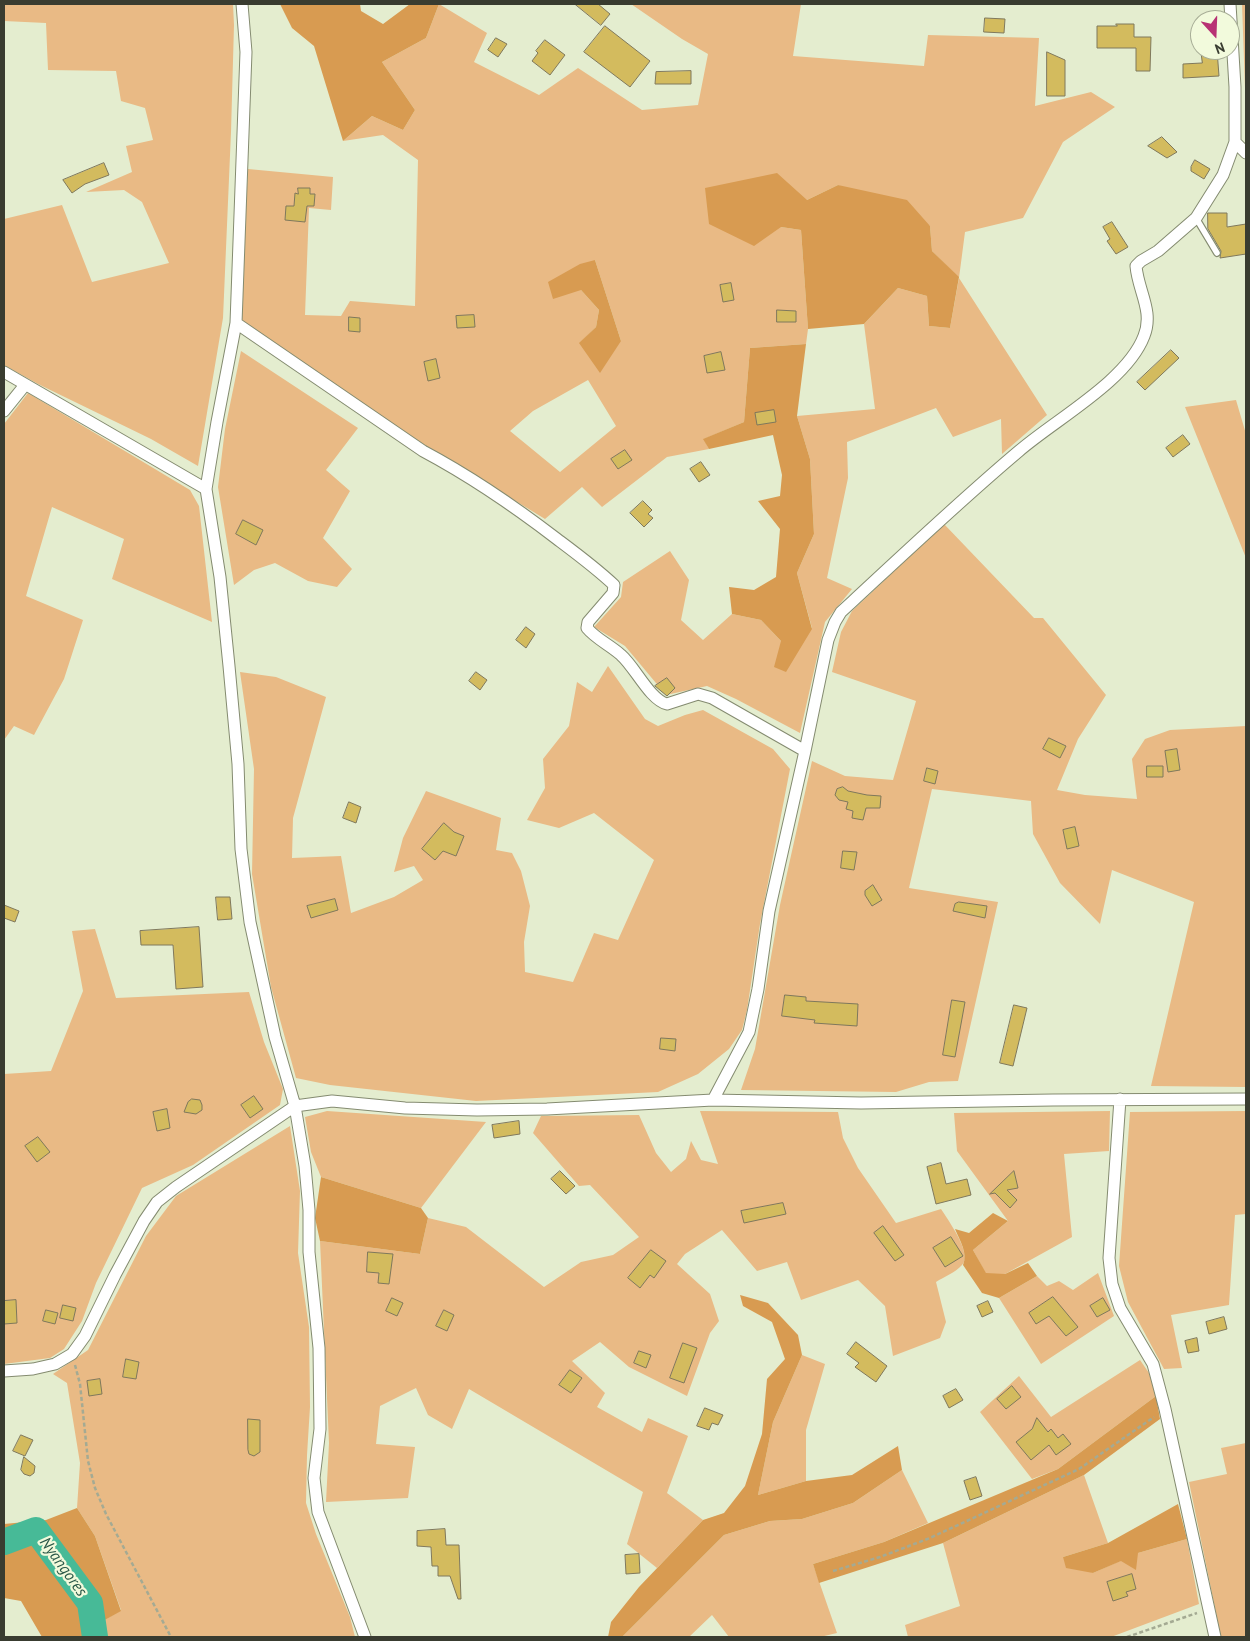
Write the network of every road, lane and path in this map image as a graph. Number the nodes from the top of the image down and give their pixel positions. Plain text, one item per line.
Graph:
1 (242, 4) edge
2 (1230, 4) edge
3 (1235, 142) junction
4 (1246, 154) edge
5 (1196, 218) junction
6 (1217, 253) dead end
7 (236, 323) junction
8 (4, 372) edge
9 (25, 385) junction
10 (4, 411) edge
11 (206, 489) junction
12 (806, 751) junction
13 (1246, 1098) edge
14 (1120, 1099) junction
15 (713, 1100) junction
16 (295, 1106) junction
17 (72, 1354) junction
18 (4, 1371) edge
19 (1165, 1409) junction
20 (833, 1571) dead end
21 (1208, 1610) junction
22 (171, 1637) edge
23 (365, 1637) edge
24 (1127, 1637) edge
25 (1215, 1637) edge

1 - 7 street
2 - 3 street
3 - 4 street
3 - 5 street
5 - 6 lane
5 - 12 street
7 - 11 street
7 - 12 street
8 - 9 street
9 - 10 street
9 - 11 street
11 - 16 street
12 - 15 street
13 - 14 street
14 - 15 street
14 - 19 street
15 - 16 street
16 - 17 street
16 - 23 street
17 - 18 street
17 - 22 path
19 - 20 path
19 - 21 street
21 - 24 path
21 - 25 street

